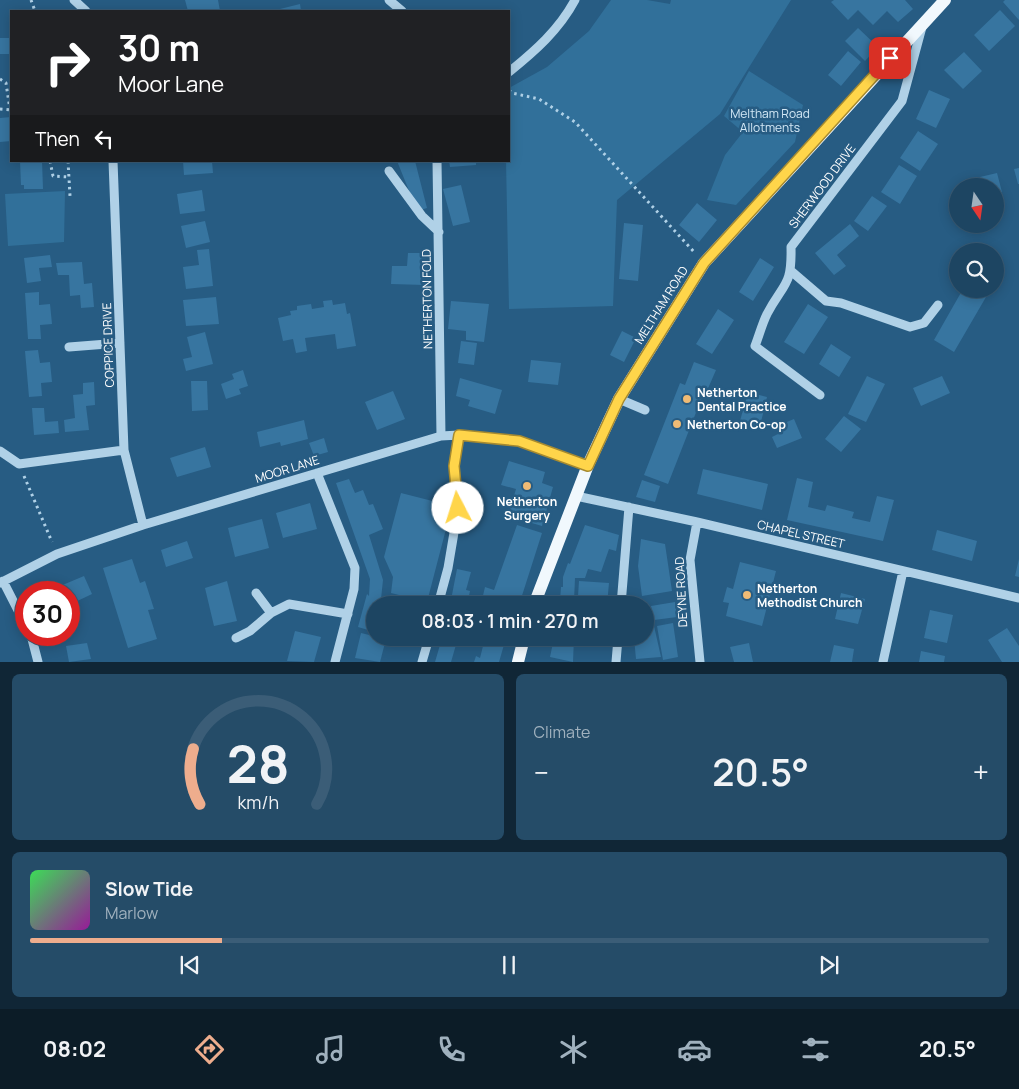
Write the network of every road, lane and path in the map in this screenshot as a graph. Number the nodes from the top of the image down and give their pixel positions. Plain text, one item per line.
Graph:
1 (74, 0) edge
2 (574, 0) edge
3 (945, 0) edge
4 (85, 10) edge
5 (922, 24) junction
6 (510, 71) edge
7 (0, 79) edge
8 (510, 91) edge
9 (10, 105) edge
10 (50, 162) edge
11 (68, 162) edge
12 (113, 162) edge
13 (437, 162) edge
14 (389, 171) dead end
15 (69, 177) junction
16 (70, 196) dead end
17 (439, 232) junction
18 (682, 238) dead end
19 (792, 271) junction
20 (938, 305) dead end
21 (120, 343) junction
22 (69, 347) dead end
23 (820, 395) dead end
24 (619, 399) junction
25 (645, 410) dead end
26 (459, 435) junction
27 (441, 436) junction
28 (124, 450) junction
29 (0, 451) edge
30 (19, 464) junction
31 (588, 466) junction
32 (317, 473) junction
33 (576, 496) junction
34 (629, 507) junction
35 (697, 522) junction
36 (143, 525) junction
37 (57, 554) junction
38 (903, 571) junction
39 (2, 582) edge
40 (256, 593) dead end
41 (440, 596) edge
42 (537, 596) edge
43 (621, 596) edge
44 (1019, 598) edge
45 (15, 606) edge
46 (271, 613) junction
47 (348, 614) junction
48 (236, 638) dead end
49 (33, 646) edge
50 (427, 646) edge
51 (522, 646) edge
52 (617, 646) edge
53 (38, 662) edge
54 (335, 662) edge
55 (422, 662) edge
56 (518, 662) edge
57 (616, 662) edge
58 (700, 662) edge
59 (883, 662) edge

1 - 4 street
2 - 6 street
3 - 5 main road, MELTHAM ROAD
5 - 19 street, SHERWOOD DRIVE
5 - 24 main road, MELTHAM ROAD
7 - 9 path
8 - 18 path
10 - 15 path
11 - 15 path
12 - 21 street, COPPICE DRIVE
13 - 17 street, NETHERTON FOLD
14 - 17 street
15 - 16 path
17 - 27 street, NETHERTON FOLD
19 - 20 street
19 - 23 street, SHERWOOD DRIVE
21 - 22 street
21 - 28 street, COPPICE DRIVE
24 - 25 street
24 - 31 main road, MELTHAM ROAD
26 - 27 street, MOOR LANE
26 - 31 street, MOOR LANE
26 - 41 street
27 - 32 street, MOOR LANE
28 - 30 street
28 - 36 street, COPPICE DRIVE
29 - 30 street
30 - 37 path
31 - 33 main road, MELTHAM ROAD
32 - 36 street, MOOR LANE
32 - 47 street
33 - 34 street, CHAPEL STREET
33 - 42 main road, MELTHAM ROAD
34 - 35 street, CHAPEL STREET
34 - 43 street
35 - 38 street, CHAPEL STREET
35 - 58 street, DEYNE ROAD
36 - 37 street, MOOR LANE
37 - 39 street, MOOR LANE
38 - 44 street, CHAPEL STREET
38 - 59 street
39 - 45 street
40 - 46 street
46 - 47 street
46 - 48 street
47 - 54 street
49 - 53 street
50 - 55 street
51 - 56 main road
52 - 57 street

